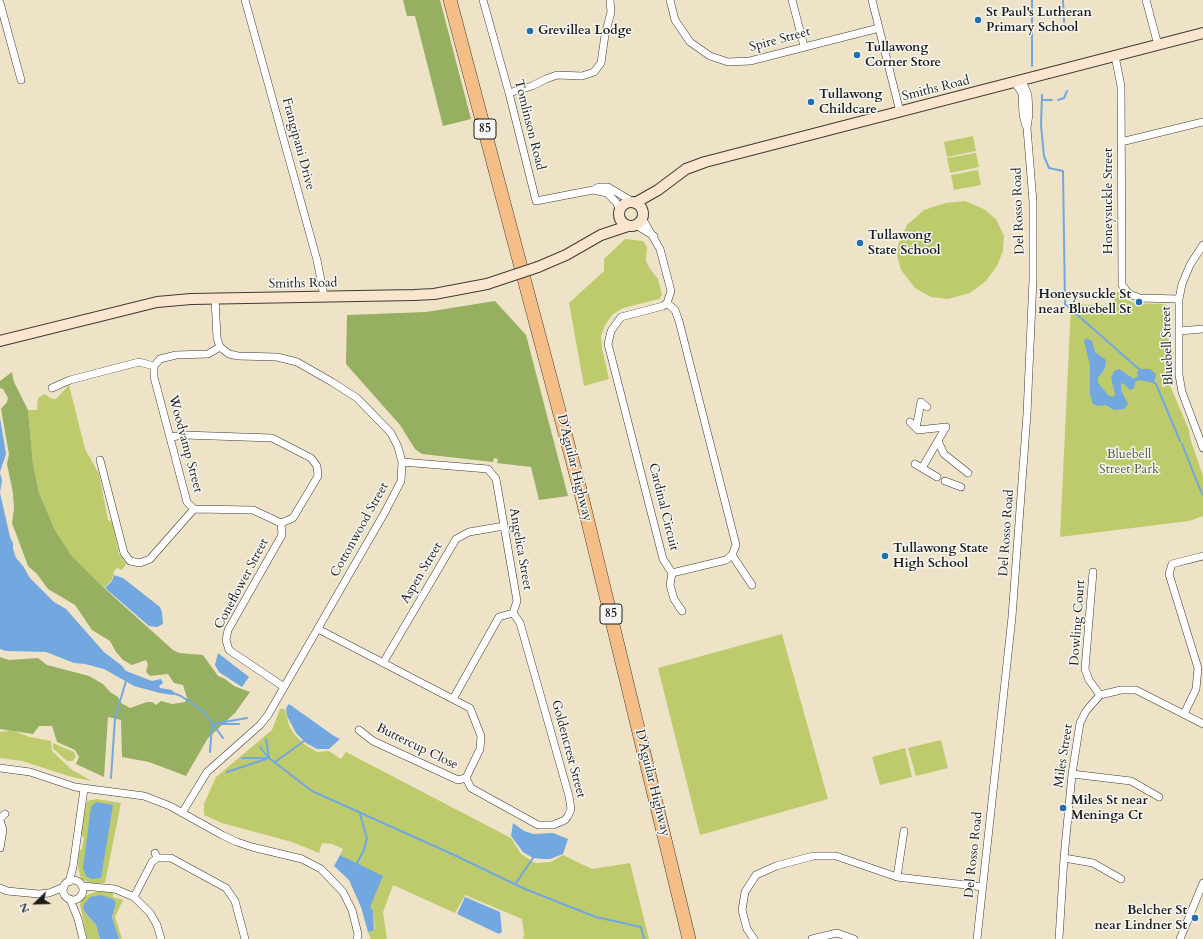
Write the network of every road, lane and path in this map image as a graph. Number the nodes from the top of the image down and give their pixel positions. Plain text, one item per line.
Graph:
1 (246, 0) edge
2 (450, 0) edge
3 (483, 0) edge
4 (610, 0) edge
5 (670, 0) edge
6 (792, 0) edge
7 (872, 0) edge
8 (1146, 0) edge
9 (0, 3) edge
10 (879, 28) junction
11 (1203, 33) edge
12 (1158, 45) junction
13 (804, 46) junction
14 (1115, 56) junction
15 (21, 80) dead end
16 (1019, 82) junction
17 (509, 93) junction
18 (900, 112) junction
19 (1203, 122) edge
20 (1121, 142) junction
21 (593, 190) junction
22 (658, 190) junction
23 (634, 203) junction
24 (619, 212) junction
25 (637, 221) junction
26 (601, 235) junction
27 (1203, 245) edge
28 (324, 296) junction
29 (216, 298) junction
30 (1179, 299) junction
31 (667, 303) junction
32 (1203, 329) edge
33 (1178, 331) junction
34 (0, 342) edge
35 (220, 347) junction
36 (154, 366) junction
37 (52, 388) dead end
38 (927, 407) dead end
39 (924, 418) dead end
40 (910, 422) dead end
41 (917, 429) junction
42 (171, 438) junction
43 (938, 441) junction
44 (1203, 448) edge
45 (100, 460) dead end
46 (402, 462) junction
47 (915, 464) dead end
48 (922, 468) junction
49 (968, 473) dead end
50 (937, 477) dead end
51 (945, 481) dead end
52 (961, 487) dead end
53 (194, 509) junction
54 (281, 523) junction
55 (504, 526) junction
56 (732, 555) junction
57 (1203, 556) edge
58 (1093, 572) dead end
59 (672, 573) junction
60 (752, 585) dead end
61 (682, 611) dead end
62 (513, 614) junction
63 (318, 629) junction
64 (383, 663) junction
65 (284, 687) junction
66 (1100, 695) junction
67 (453, 699) junction
68 (1184, 714) junction
69 (1203, 724) edge
70 (359, 730) dead end
71 (0, 768) edge
72 (1072, 774) junction
73 (466, 778) junction
74 (84, 789) junction
75 (1159, 797) dead end
76 (182, 813) junction
77 (2, 817) edge
78 (904, 831) dead end
79 (0, 848) edge
80 (1064, 858) junction
81 (73, 867) junction
82 (897, 877) junction
83 (1121, 879) dead end
84 (66, 884) junction
85 (79, 884) junction
86 (1203, 884) edge
87 (983, 887) junction
88 (0, 888) edge
89 (96, 888) junction
90 (49, 893) junction
91 (73, 897) junction
92 (134, 897) junction
93 (359, 937) edge
94 (83, 939) edge
95 (160, 939) edge
96 (245, 939) edge
97 (689, 939) edge
98 (754, 939) edge
99 (812, 939) edge
100 (854, 939) edge
101 (977, 939) edge
102 (1059, 939) edge
103 (1180, 939) edge

1 - 28 street, Frangipani Drive
2 - 97 highway, D'Aguilar Highway / 85
3 - 17 street, Tomlinson Road
4 - 17 street
5 - 13 street, Spire Street
6 - 13 street
7 - 10 street
8 - 12 street
9 - 15 street
10 - 13 street, Spire Street
10 - 18 street
11 - 12 main road, Smiths Road
12 - 14 main road, Smiths Road
14 - 16 main road, Smiths Road
14 - 20 street, Honeysuckle Street
16 - 18 main road, Smiths Road
16 - 87 street, Del Rosso Road
17 - 21 street, Tomlinson Road
18 - 22 main road, Smiths Road
19 - 20 street
20 - 30 street, Honeysuckle Street
21 - 23 street, Tomlinson Road
21 - 24 street
22 - 23 main road, Smiths Road
22 - 25 main road, Smiths Road
23 - 24 main road
23 - 25 main road
24 - 25 main road
24 - 26 main road, Smiths Road
25 - 26 main road, Smiths Road
25 - 31 street
26 - 28 main road, Smiths Road, bridge
27 - 30 street, Bluebell Street
28 - 29 main road, Smiths Road
29 - 34 main road, Smiths Road
29 - 35 street
30 - 33 street, Bluebell Street
31 - 56 street
31 - 59 street, Cardinal Circuit
32 - 33 street
33 - 44 street, Bluebell Street
35 - 36 street
35 - 46 street, Cottonwood Street
36 - 37 street
36 - 42 street, Woodvamp Street
38 - 41 street
39 - 41 street
40 - 41 street
41 - 43 street
42 - 53 street, Woodvamp Street
42 - 54 street
43 - 48 street
43 - 49 street
45 - 53 street
46 - 55 street, Angelica Street
46 - 63 street, Cottonwood Street
47 - 48 street
48 - 50 street
51 - 52 street
53 - 54 street, Woodvamp Street
54 - 65 street, Coneflower Street
55 - 62 street, Angelica Street
55 - 64 street, Aspen Street
56 - 59 street
56 - 60 street
57 - 68 street
58 - 66 street, Dowling Court
59 - 61 street
62 - 67 street
62 - 73 street, Goldencrest Street
63 - 64 street
63 - 65 street, Cottonwood Street
64 - 67 street
65 - 76 street, Cottonwood Street
66 - 68 street
66 - 72 street, Miles Street
67 - 73 street
68 - 69 street
70 - 73 street, Buttercup Close
71 - 74 street
72 - 75 street
72 - 80 street, Miles Street
74 - 76 street
74 - 81 street
76 - 93 street
77 - 79 street
78 - 82 street
80 - 83 street
80 - 102 street, Miles Street
81 - 84 street
81 - 85 street
82 - 87 street
82 - 98 street
84 - 85 street
84 - 90 street
84 - 91 street
85 - 89 street
85 - 91 street
86 - 103 street
87 - 101 street, Del Rosso Road
88 - 90 street
89 - 91 street
89 - 92 street
90 - 91 street
91 - 94 street
92 - 95 street
92 - 96 street
99 - 100 street

